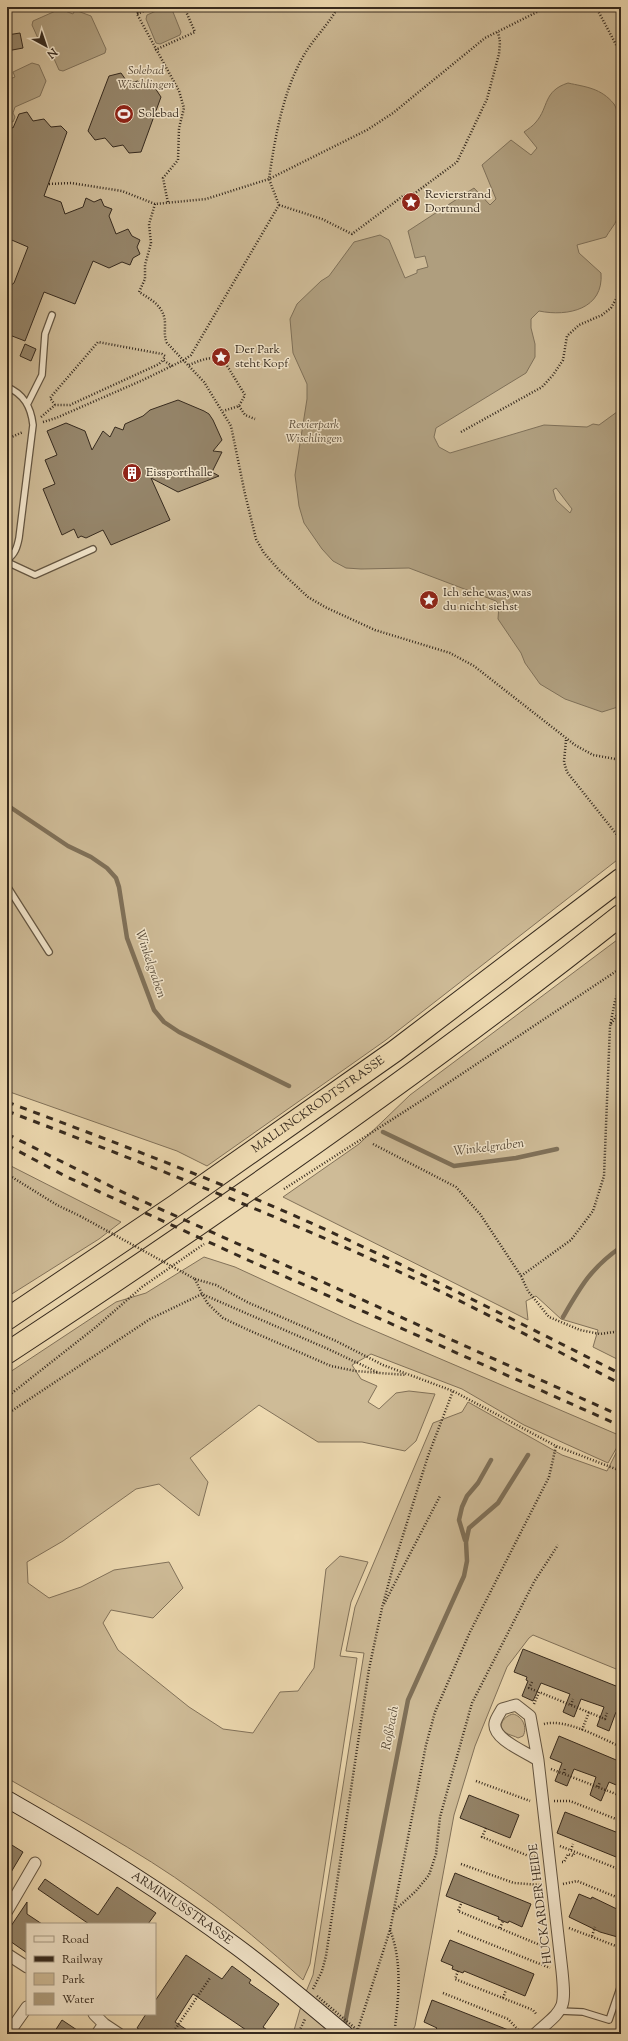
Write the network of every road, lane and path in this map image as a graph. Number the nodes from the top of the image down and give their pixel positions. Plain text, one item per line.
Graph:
1 (141, 7) edge
2 (153, 7) edge
3 (184, 7) edge
4 (338, 7) edge
5 (537, 7) edge
6 (547, 7) edge
7 (596, 7) edge
8 (540, 10) junction
9 (137, 14) junction
10 (498, 32) junction
11 (155, 50) junction
12 (621, 52) edge
13 (269, 178) junction
14 (50, 184) dead end
15 (168, 203) junction
16 (155, 204) junction
17 (279, 205) junction
18 (621, 290) edge
19 (52, 315) dead end
20 (162, 360) junction
21 (184, 360) junction
22 (189, 365) junction
23 (172, 366) junction
24 (7, 387) edge
25 (28, 403) junction
26 (55, 405) junction
27 (239, 406) junction
28 (223, 411) junction
29 (255, 419) dead end
30 (32, 425) junction
31 (461, 432) dead end
32 (7, 439) edge
33 (93, 549) dead end
34 (7, 561) edge
35 (566, 739) junction
36 (621, 760) edge
37 (621, 840) edge
38 (621, 879) edge
39 (7, 886) edge
40 (621, 915) edge
41 (49, 952) dead end
42 (621, 968) edge
43 (621, 986) edge
44 (621, 1009) edge
45 (610, 1026) junction
46 (373, 1144) dead end
47 (7, 1174) edge
48 (279, 1192) dead end
49 (208, 1242) dead end
50 (521, 1276) junction
51 (195, 1279) junction
52 (202, 1294) junction
53 (7, 1319) edge
54 (621, 1331) edge
55 (7, 1353) edge
56 (378, 1373) junction
57 (410, 1375) junction
58 (453, 1391) junction
59 (7, 1397) edge
60 (7, 1414) edge
61 (556, 1446) junction
62 (621, 1471) edge
63 (440, 1496) dead end
64 (558, 1545) dead end
65 (382, 1608) junction
66 (532, 1682) dead end
67 (539, 1692) junction
68 (573, 1699) dead end
69 (571, 1705) junction
70 (589, 1712) junction
71 (607, 1713) dead end
72 (530, 1716) junction
73 (532, 1729) junction
74 (582, 1730) junction
75 (621, 1747) edge
76 (538, 1765) junction
77 (565, 1768) dead end
78 (564, 1773) junction
79 (600, 1782) dead end
80 (598, 1787) junction
81 (621, 1796) edge
82 (7, 1799) edge
83 (486, 1828) dead end
84 (573, 1844) dead end
85 (571, 1850) junction
86 (575, 1852) junction
87 (548, 1855) junction
88 (35, 1863) dead end
89 (621, 1869) edge
90 (461, 1904) dead end
91 (7, 1911) edge
92 (394, 1911) junction
93 (503, 1921) dead end
94 (595, 1927) dead end
95 (500, 1928) junction
96 (557, 1929) junction
97 (390, 1930) junction
98 (458, 1931) dead end
99 (592, 1936) junction
100 (559, 1942) junction
101 (621, 1948) edge
102 (7, 1954) edge
103 (26, 1966) edge
104 (458, 1971) dead end
105 (562, 1971) junction
106 (210, 1978) dead end
107 (621, 1985) edge
108 (506, 1990) dead end
109 (312, 1992) dead end
110 (443, 1992) dead end
111 (503, 1998) junction
112 (316, 2002) junction
113 (26, 2008) edge
114 (560, 2011) junction
115 (95, 2015) edge
116 (104, 2024) junction
117 (546, 2024) junction
118 (395, 2027) dead end
119 (8, 2034) edge
120 (97, 2034) edge
121 (119, 2034) edge
122 (172, 2034) edge
123 (344, 2034) edge
124 (357, 2034) edge
125 (362, 2034) edge
126 (523, 2034) edge
127 (535, 2034) edge

1 - 9 path
2 - 9 path
3 - 11 path
4 - 13 path
5 - 8 path
6 - 8 path
7 - 12 path
8 - 10 path
9 - 11 path
10 - 13 path
10 - 17 path
11 - 15 path
13 - 15 path
13 - 17 path
14 - 16 path
15 - 16 path
16 - 21 path
17 - 21 path
18 - 31 path
19 - 25 lane
20 - 23 path
20 - 26 path
20 - 26 path
21 - 22 path
21 - 23 path
22 - 27 path
22 - 28 path
23 - 30 path
24 - 25 lane
25 - 30 lane
26 - 30 path
27 - 28 path
27 - 29 path
28 - 35 path
30 - 32 path
30 - 34 lane
33 - 34 lane
35 - 36 path
35 - 37 path
38 - 53 highway, MALLINCKRODTSTRASSE
39 - 41 lane
40 - 55 highway
42 - 48 path
43 - 45 path
44 - 45 path
45 - 50 path
46 - 50 path
47 - 51 path, bridge
49 - 59 path
50 - 54 path
51 - 52 path
51 - 57 path
52 - 56 path
52 - 56 path
52 - 60 path
56 - 57 path
57 - 58 path
58 - 61 path
58 - 65 path
61 - 62 path
61 - 92 path
63 - 65 path
64 - 92 path
65 - 109 path
66 - 67 path
67 - 69 path
67 - 72 path
68 - 69 path
69 - 70 path
70 - 71 path
70 - 74 path
72 - 73 street, HUCKARDER HEIDE
72 - 76 street
73 - 74 path
73 - 76 street, HUCKARDER HEIDE
74 - 75 path
76 - 78 path
76 - 87 street, HUCKARDER HEIDE
77 - 78 path
78 - 80 path
79 - 80 path
80 - 81 path
82 - 112 street, ARMINIUSSTRASSE
83 - 87 path
84 - 85 path
85 - 86 path
85 - 87 path
86 - 87 path
86 - 89 path
87 - 96 street, HUCKARDER HEIDE
88 - 91 street
90 - 95 path
92 - 97 path
93 - 95 path
94 - 99 path
95 - 100 path
96 - 99 path
96 - 100 street, HUCKARDER HEIDE
97 - 118 path
97 - 124 path
98 - 105 path
99 - 101 path
100 - 105 street, HUCKARDER HEIDE
102 - 103 street
104 - 111 path
105 - 114 street, HUCKARDER HEIDE
106 - 122 path
107 - 114 lane
108 - 111 path
110 - 126 path
111 - 117 path
112 - 123 street, ARMINIUSSTRASSE
112 - 125 path, bridge
113 - 119 street
114 - 117 street
115 - 116 street
116 - 120 street
116 - 121 street
117 - 127 street

